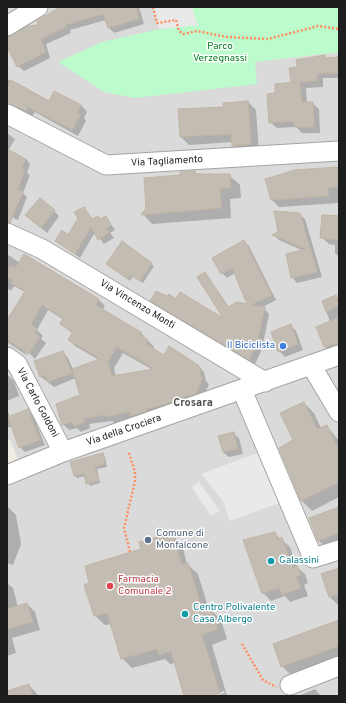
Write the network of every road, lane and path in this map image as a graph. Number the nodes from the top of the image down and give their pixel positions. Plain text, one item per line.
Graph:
1 (38, 7) edge
2 (153, 7) edge
3 (7, 26) edge
4 (339, 29) edge
5 (7, 114) edge
6 (339, 151) edge
7 (7, 232) edge
8 (339, 355) edge
9 (7, 357) edge
10 (311, 365) junction
11 (265, 382) junction
12 (242, 390) junction
13 (339, 412) edge
14 (63, 452) junction
15 (129, 453) dead end
16 (7, 475) edge
17 (339, 550) edge
18 (130, 552) dead end
19 (242, 644) dead end
20 (339, 666) edge
21 (290, 685) joint

1 - 3 street
2 - 4 path
5 - 6 street, Via Tagliamento
7 - 11 street, Via Vincenzo Monti
8 - 10 street, Via della Crociera
9 - 14 street, Via Carlo Goldoni
10 - 11 street, Via della Crociera
10 - 13 street
11 - 12 street, Via della Crociera
12 - 14 street, Via della Crociera
12 - 17 street
14 - 16 street, Via della Crociera
15 - 18 path
19 - 21 path
20 - 21 street

